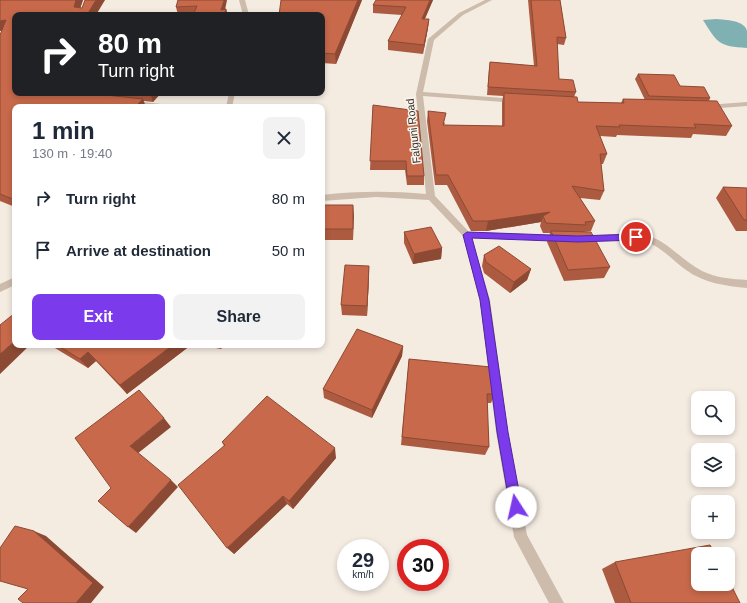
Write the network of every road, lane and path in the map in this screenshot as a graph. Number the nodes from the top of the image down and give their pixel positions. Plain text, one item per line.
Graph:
1 (242, 0) edge
2 (489, 0) edge
3 (245, 12) edge
4 (419, 94) junction
5 (128, 102) edge
6 (526, 102) edge
7 (145, 104) edge
8 (747, 104) edge
9 (696, 107) edge
10 (430, 197) junction
11 (325, 198) edge
12 (467, 235) junction
13 (12, 282) edge
14 (747, 284) edge
15 (0, 288) edge
16 (557, 603) edge

1 - 3 street
2 - 4 street, Falguni Road
4 - 6 street
4 - 10 street, Falguni Road
5 - 7 street
8 - 9 street
10 - 11 street
10 - 12 street
12 - 14 street
12 - 16 street
13 - 15 street

